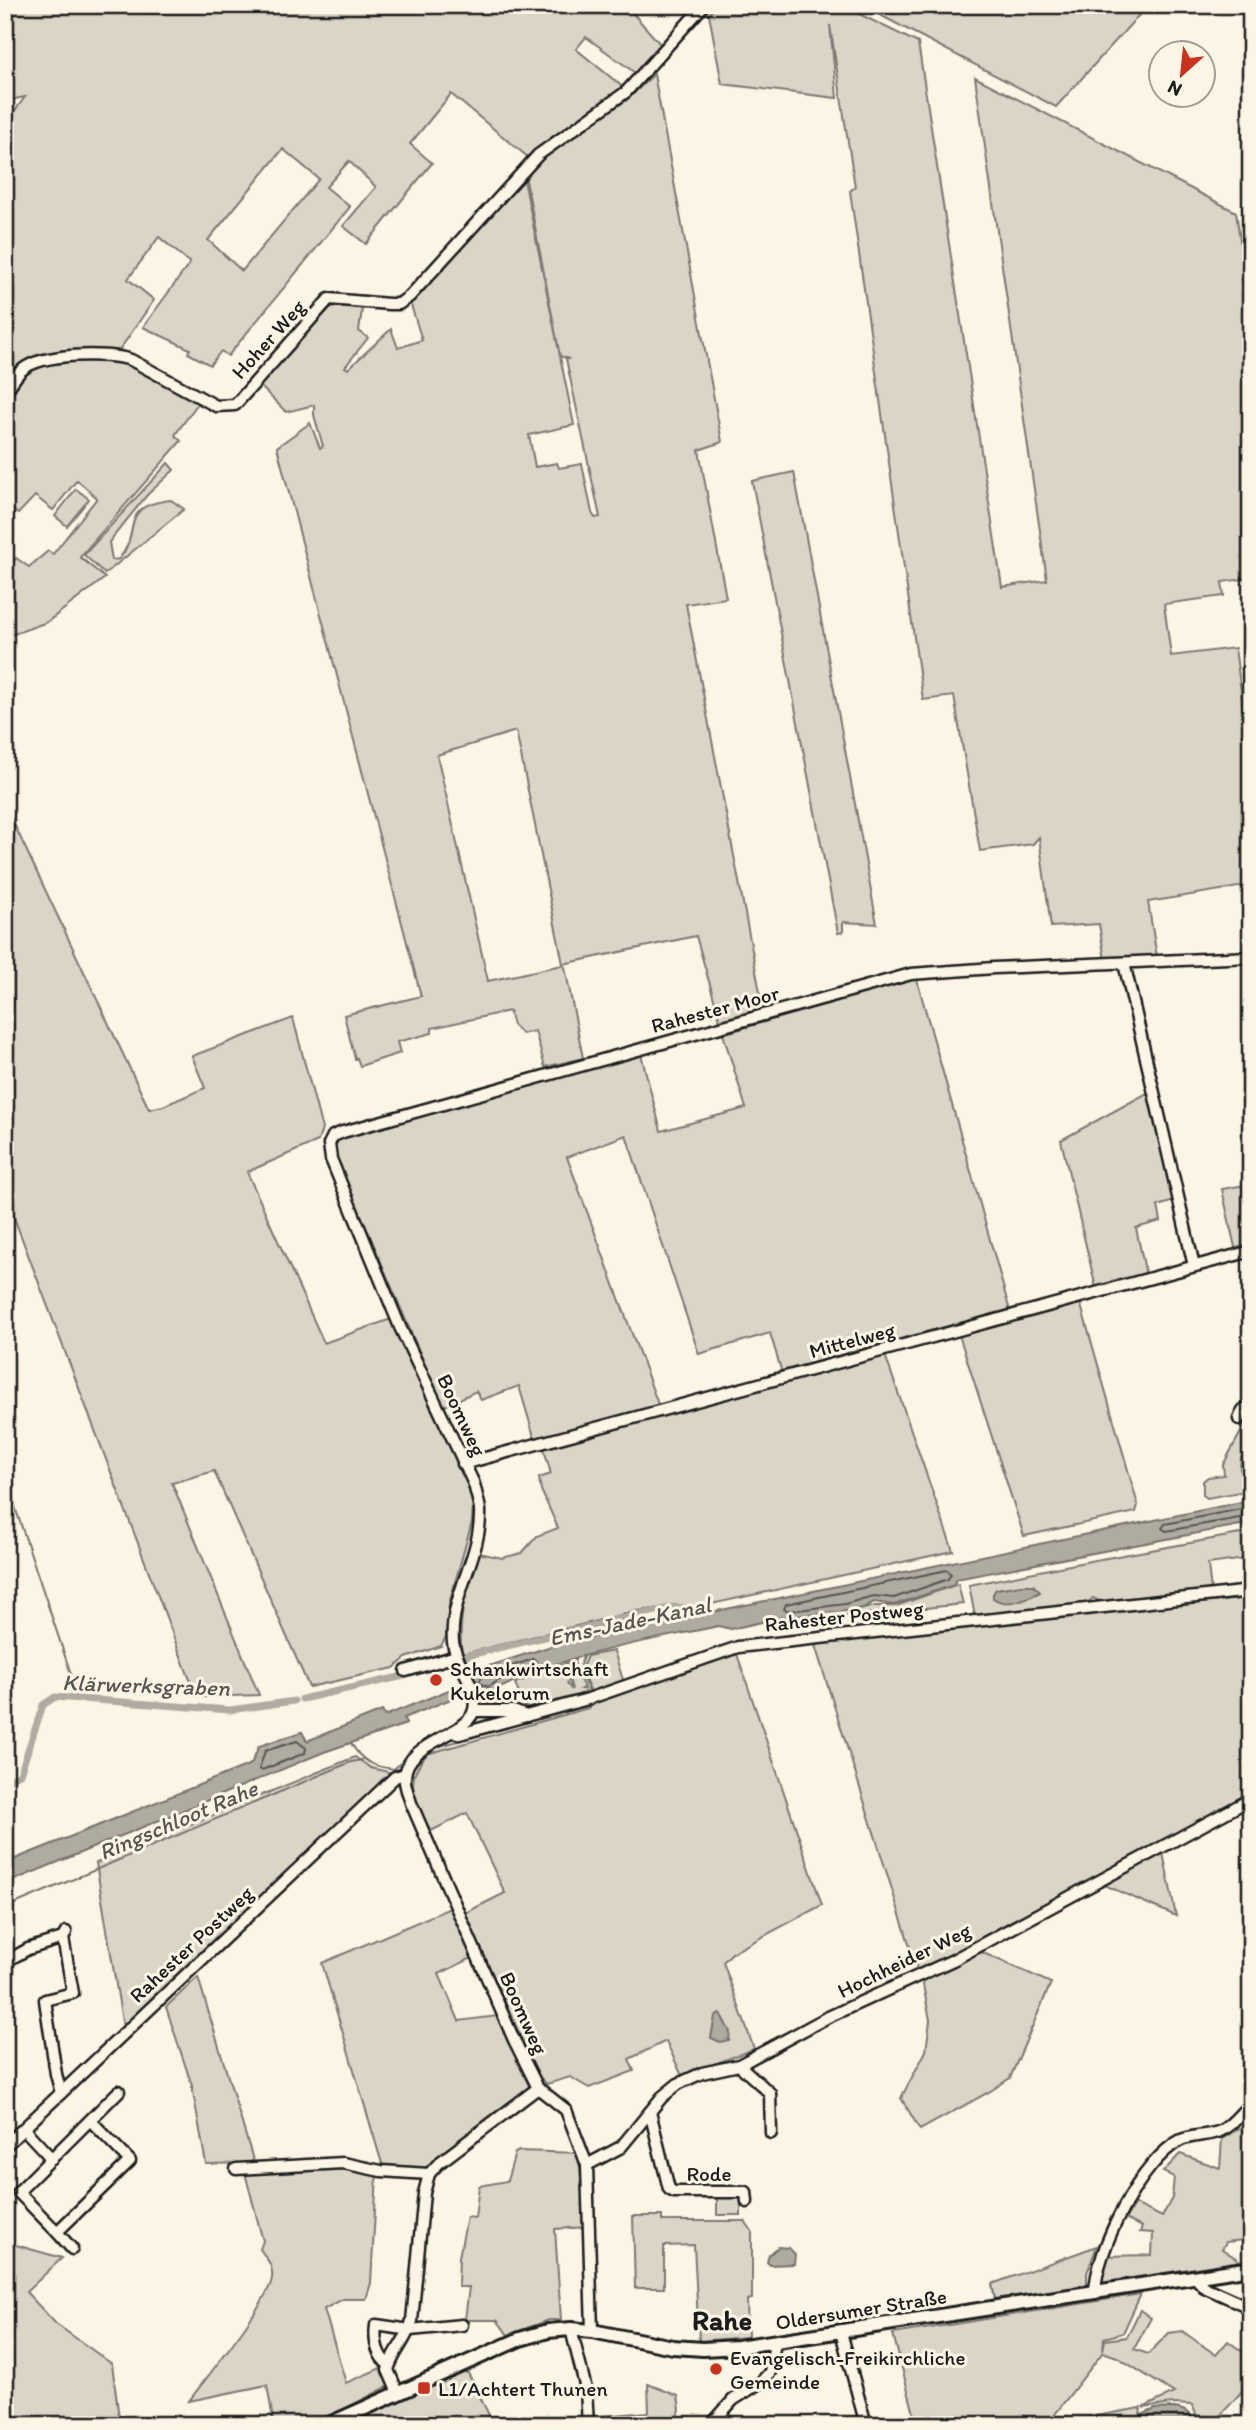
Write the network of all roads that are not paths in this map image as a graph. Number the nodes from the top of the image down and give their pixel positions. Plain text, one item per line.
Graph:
1 (704, 5) edge
2 (5, 393) edge
3 (1251, 957) edge
4 (1124, 963) junction
5 (329, 1144) joint
6 (1251, 1251) edge
7 (1194, 1266) junction
8 (1251, 1405) edge
9 (1239, 1419) dead end
10 (463, 1464) junction
11 (1251, 1591) edge
12 (456, 1656) junction
13 (406, 1671) dead end
14 (474, 1711) junction
15 (526, 1716) junction
16 (453, 1731) junction
17 (405, 1774) junction
18 (1251, 1799) edge
19 (5, 1962) edge
20 (739, 2065) junction
21 (538, 2088) junction
22 (120, 2091) dead end
23 (61, 2093) junction
24 (1251, 2103) edge
25 (650, 2112) junction
26 (91, 2121) junction
27 (24, 2129) junction
28 (771, 2133) dead end
29 (6, 2144) edge
30 (52, 2159) junction
31 (587, 2165) junction
32 (236, 2169) dead end
33 (429, 2174) junction
34 (747, 2179) dead end
35 (57, 2232) junction
36 (72, 2249) dead end
37 (1251, 2268) edge
38 (1195, 2277) junction
39 (1095, 2293) junction
40 (1251, 2308) edge
41 (462, 2325) dead end
42 (572, 2329) junction
43 (410, 2330) junction
44 (593, 2331) junction
45 (841, 2332) junction
46 (775, 2342) junction
47 (389, 2365) junction
48 (398, 2393) junction
49 (327, 2425) edge
50 (588, 2425) edge
51 (711, 2425) edge
52 (866, 2425) edge

1 - 2 street, Hoher Weg
3 - 4 street, Rahester Moor
4 - 5 street, Rahester Moor
4 - 7 street
5 - 10 street, Boomweg
6 - 7 street, Mittelweg
7 - 10 street, Mittelweg
8 - 9 street
10 - 12 street, Boomweg
11 - 15 street, Rahester Postweg
12 - 13 street
12 - 14 street, Boomweg
14 - 15 street
14 - 16 street
15 - 16 street, Rahester Postweg
16 - 17 street
17 - 21 street, Boomweg
17 - 23 street, Rahester Postweg
18 - 20 street, Hochheider Weg
19 - 23 street
20 - 25 street, Hochheider Weg
20 - 28 street
21 - 31 street, Boomweg
21 - 33 street
22 - 26 street
23 - 27 street, Rahester Postweg
24 - 39 street
25 - 31 street, Hochheider Weg
25 - 34 street, Rode
26 - 30 street
26 - 35 street
27 - 29 street, Rahester Postweg
27 - 30 street
30 - 35 street
31 - 44 street, Boomweg
32 - 33 street
33 - 43 street
35 - 36 street
37 - 38 main road, Oldersumer Straße
38 - 39 main road, Oldersumer Straße
38 - 40 street
39 - 45 main road, Oldersumer Straße
41 - 43 street
42 - 44 main road, Oldersumer Straße
42 - 48 main road, Oldersumer Straße
42 - 50 street
43 - 47 street
43 - 47 street
44 - 46 main road, Oldersumer Straße
45 - 46 main road, Oldersumer Straße
45 - 52 street
46 - 51 street
47 - 48 street
48 - 49 main road, Oldersumer Straße

